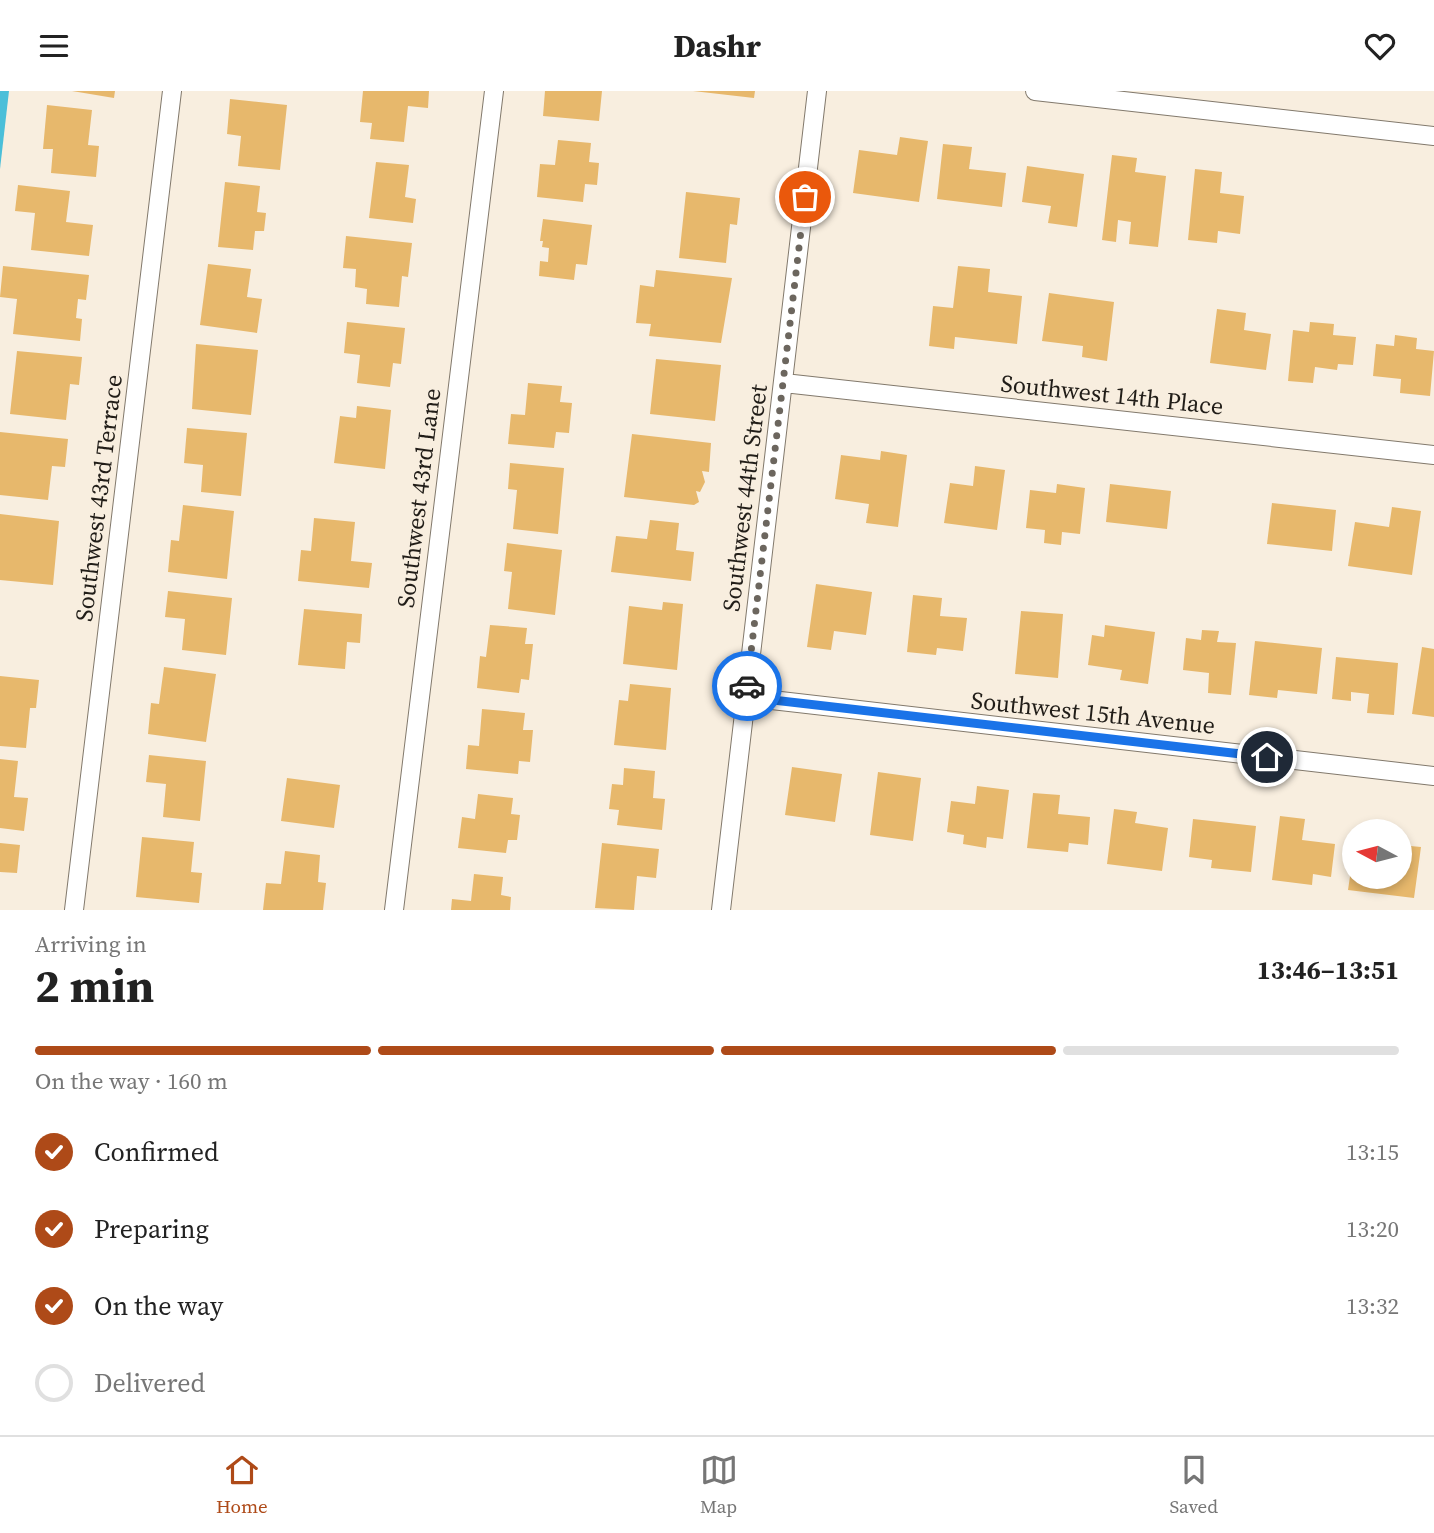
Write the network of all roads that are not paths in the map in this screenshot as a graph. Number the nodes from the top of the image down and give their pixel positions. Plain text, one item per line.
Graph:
1 (172, 91) edge
2 (494, 91) edge
3 (817, 91) edge
4 (1035, 91) edge
5 (1434, 135) edge
6 (784, 383) junction
7 (1434, 455) edge
8 (746, 697) junction
9 (1434, 776) edge
10 (74, 910) edge
11 (394, 910) edge
12 (721, 910) edge

1 - 10 street, Southwest 43rd Terrace
2 - 11 street, Southwest 43rd Lane
3 - 6 street, Southwest 44th Street
4 - 5 street
6 - 7 street, Southwest 14th Place
6 - 8 street, Southwest 44th Street
8 - 9 street, Southwest 15th Avenue
8 - 12 street, Southwest 44th Street

